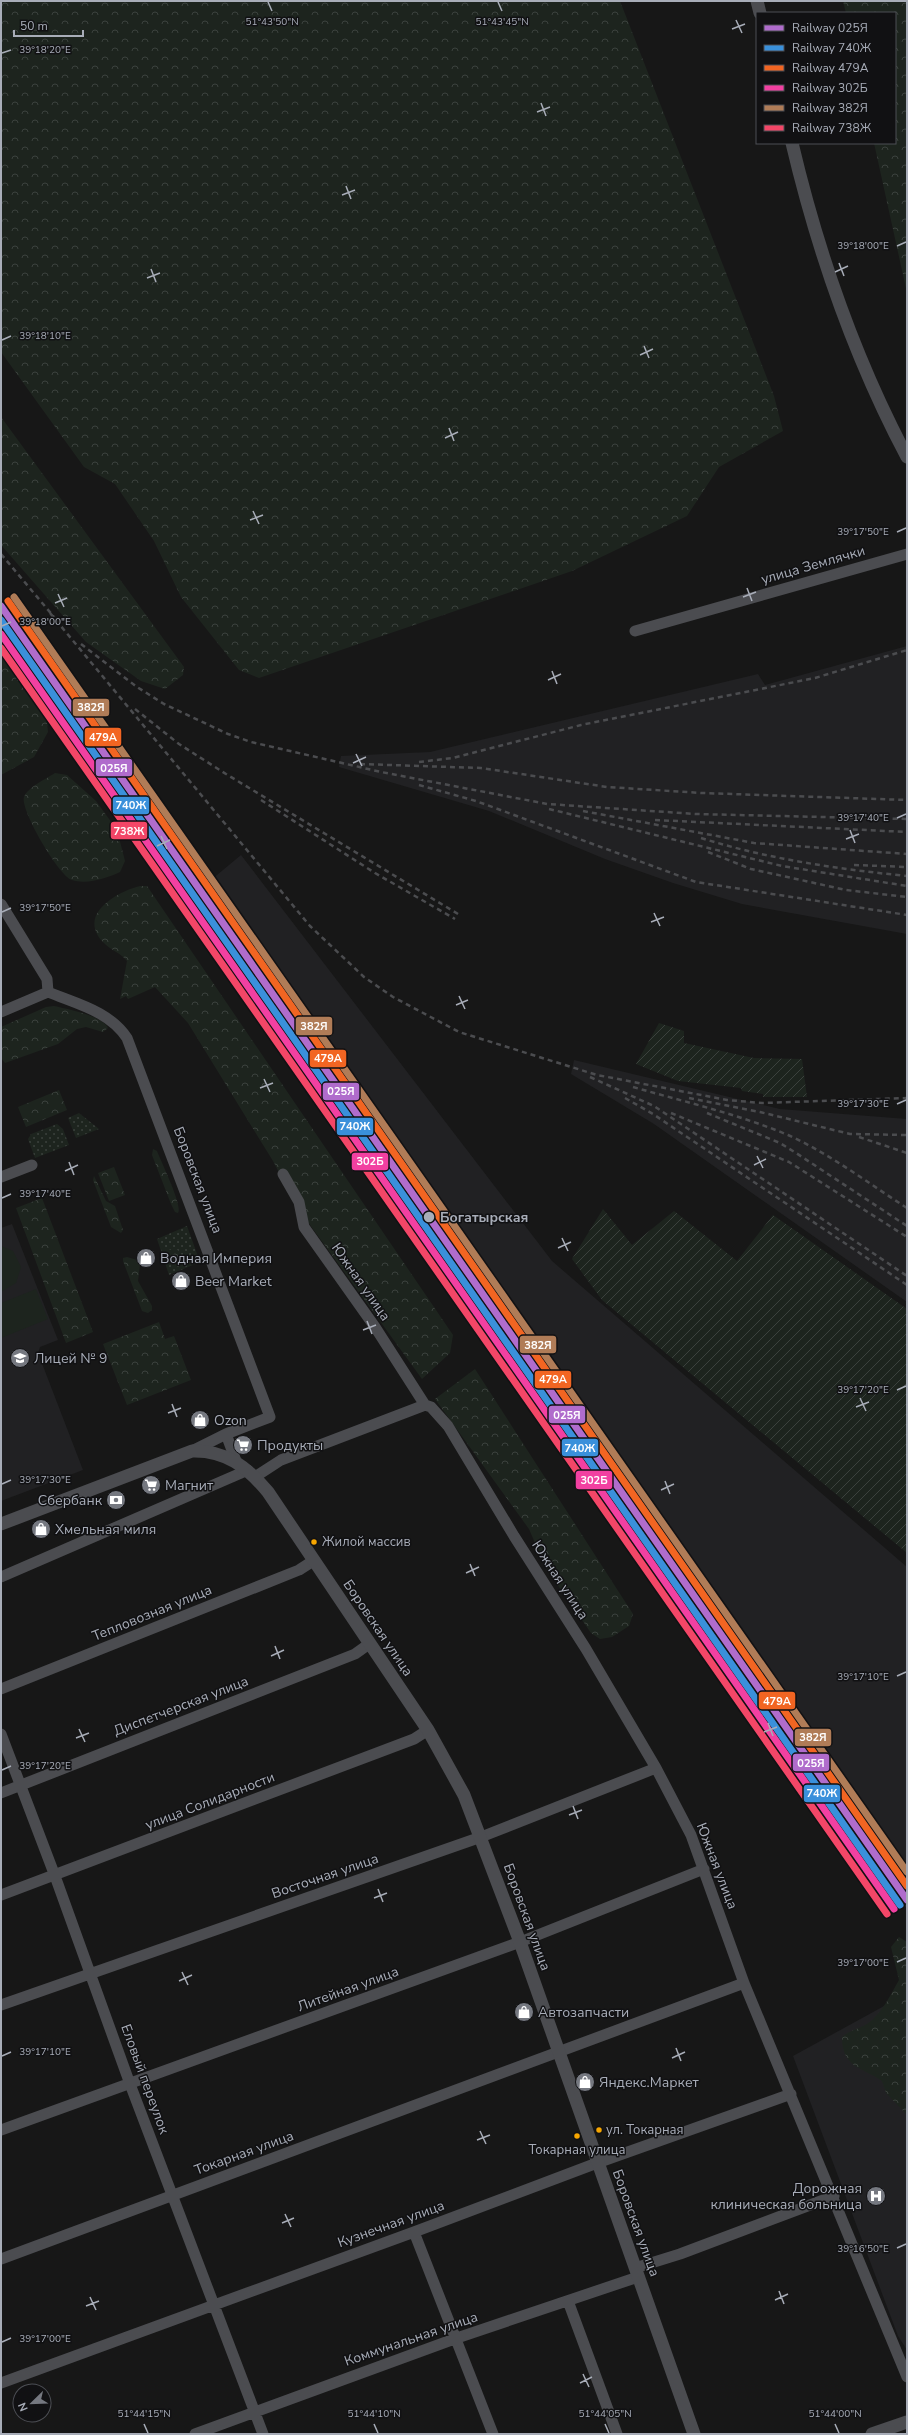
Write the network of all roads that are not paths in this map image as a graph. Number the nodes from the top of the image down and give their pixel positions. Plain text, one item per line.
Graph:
1 (757, 1) edge
2 (760, 12) edge
3 (792, 144) edge
4 (907, 458) edge
5 (907, 554) edge
6 (635, 631) dead end
7 (1, 904) edge
8 (48, 992) junction
9 (1, 1012) edge
10 (32, 1165) dead end
11 (283, 1174) dead end
12 (1, 1177) edge
13 (425, 1405) junction
14 (226, 1434) junction
15 (192, 1451) junction
16 (236, 1461) junction
17 (252, 1473) junction
18 (1, 1524) edge
19 (313, 1560) junction
20 (1, 1577) edge
21 (369, 1644) junction
22 (1, 1689) edge
23 (428, 1730) junction
24 (1, 1734) edge
25 (656, 1768) junction
26 (21, 1785) junction
27 (1, 1793) edge
28 (481, 1837) junction
29 (704, 1869) junction
30 (55, 1876) junction
31 (1, 1895) edge
32 (520, 1942) junction
33 (90, 1974) junction
34 (744, 1983) junction
35 (1, 2005) edge
36 (558, 2053) junction
37 (130, 2084) junction
38 (791, 2094) junction
39 (1, 2130) edge
40 (597, 2163) junction
41 (172, 2196) junction
42 (834, 2196) junction
43 (414, 2232) junction
44 (1, 2259) edge
45 (636, 2272) junction
46 (568, 2301) junction
47 (213, 2304) junction
48 (458, 2338) junction
49 (907, 2377) edge
50 (1, 2383) edge
51 (254, 2411) junction
52 (907, 2422) edge
53 (195, 2434) edge
54 (263, 2434) edge
55 (493, 2434) edge
56 (617, 2434) edge
57 (694, 2434) edge
58 (872, 2434) edge

1 - 2 street
3 - 4 street
5 - 6 street, улица Землячки
7 - 8 street
8 - 9 street
8 - 14 street, Боровская улица
10 - 12 street
11 - 13 street, Южная улица
13 - 17 street
13 - 25 street, Южная улица
14 - 15 street
14 - 16 street
15 - 16 street, Боровская улица
15 - 18 street
16 - 17 street, Боровская улица
17 - 19 street, Боровская улица
17 - 20 street
19 - 21 street, Боровская улица
19 - 22 street, Тепловозная улица
21 - 23 street, Боровская улица
21 - 26 street, Диспетчерская улица
23 - 28 street, Боровская улица
23 - 30 street, улица Солидарности
24 - 26 street, Еловый переулок
25 - 28 street, Восточная улица
25 - 29 street, Южная улица
26 - 27 street, Диспетчерская улица
26 - 30 street, Еловый переулок
28 - 32 street, Боровская улица
28 - 33 street, Восточная улица
29 - 32 street, Литейная улица
29 - 34 street, Южная улица
30 - 31 street, улица Солидарности
30 - 33 street, Еловый переулок
32 - 36 street, Боровская улица
32 - 37 street, Литейная улица
33 - 35 street, Восточная улица
33 - 37 street, Еловый переулок
34 - 36 street, Токарная улица
34 - 38 street, Южная улица
36 - 40 street, Боровская улица
36 - 41 street, Токарная улица
37 - 39 street, Литейная улица
37 - 41 street, Еловый переулок
38 - 40 street, Кузнечная улица
38 - 42 street, Южная улица
40 - 43 street, Кузнечная улица
40 - 45 street, Боровская улица
41 - 44 street, Токарная улица
41 - 47 street, Еловый переулок
42 - 45 street, Коммунальная улица
42 - 49 street, Южная улица
43 - 47 street, Кузнечная улица
43 - 48 street
45 - 46 street, Коммунальная улица
45 - 57 street, Боровская улица
46 - 48 street, Коммунальная улица
46 - 56 street
47 - 50 street, Кузнечная улица
47 - 51 street, Еловый переулок
48 - 51 street, Коммунальная улица
48 - 55 street
51 - 53 street, Коммунальная улица
51 - 54 street, Еловый переулок
52 - 58 street

